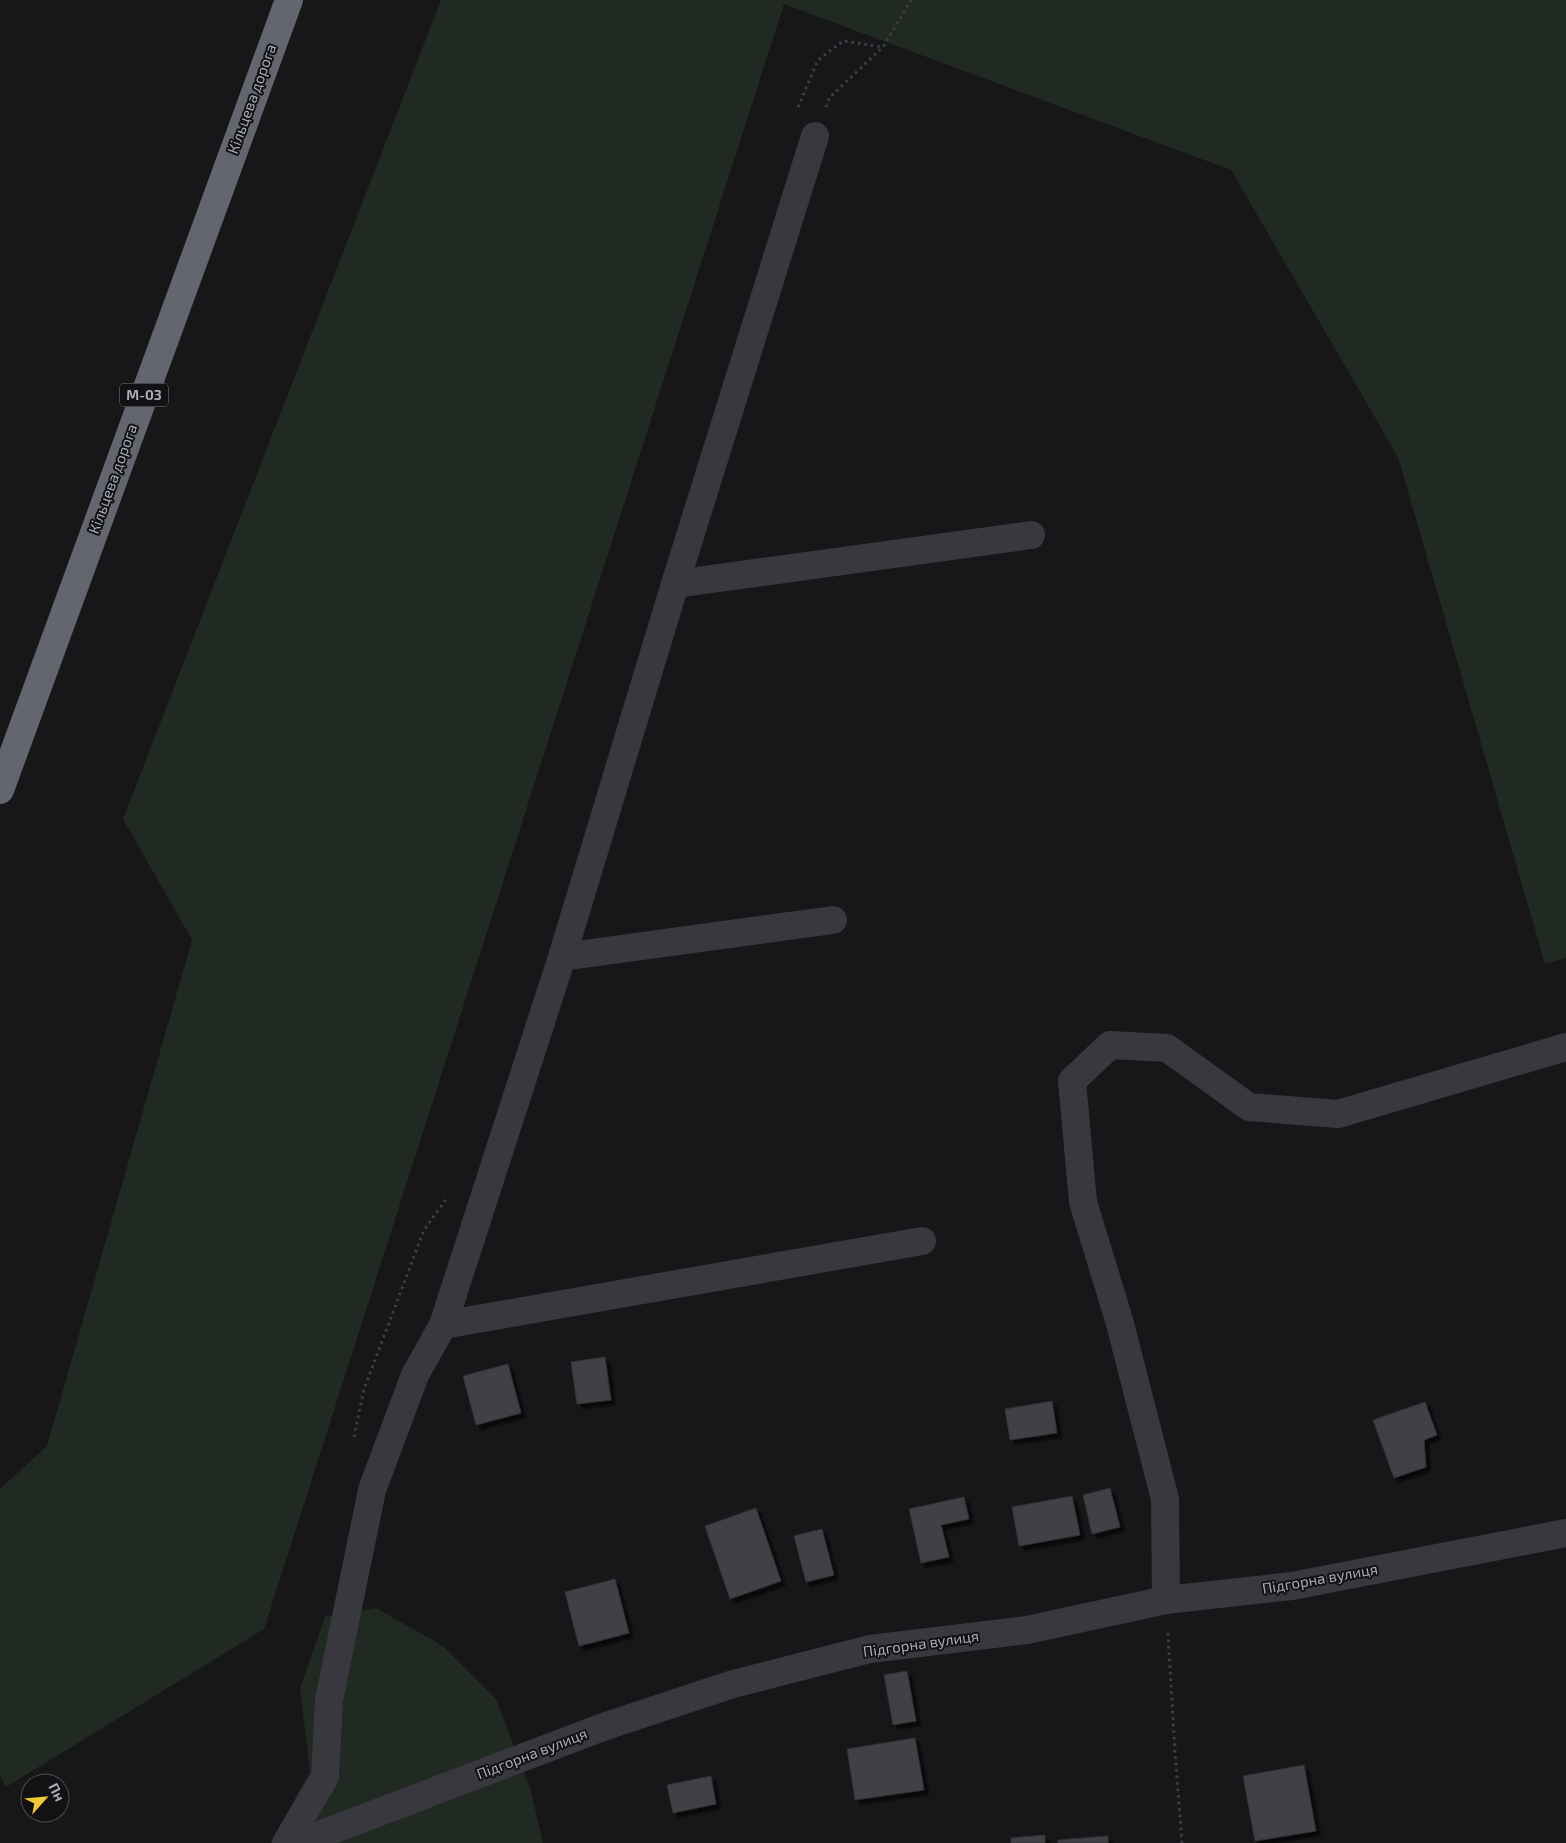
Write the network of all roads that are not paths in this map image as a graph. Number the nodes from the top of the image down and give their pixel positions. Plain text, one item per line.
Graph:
1 (288, 0) edge
2 (815, 136) road end
3 (1031, 535) dead end
4 (675, 584) junction
5 (0, 790) edge
6 (833, 920) dead end
7 (562, 957) junction
8 (1566, 1047) edge
9 (922, 1241) dead end
10 (443, 1326) junction
11 (1566, 1534) edge
12 (1166, 1600) junction
13 (286, 1843) edge
14 (298, 1843) edge

1 - 5 highway, Кільцева дорога / М-03
2 - 4 street
3 - 4 street
4 - 7 street
6 - 7 street
7 - 10 street
8 - 12 street
9 - 10 street
10 - 13 street
11 - 12 street, Підгорна вулиця
12 - 14 street, Підгорна вулиця

